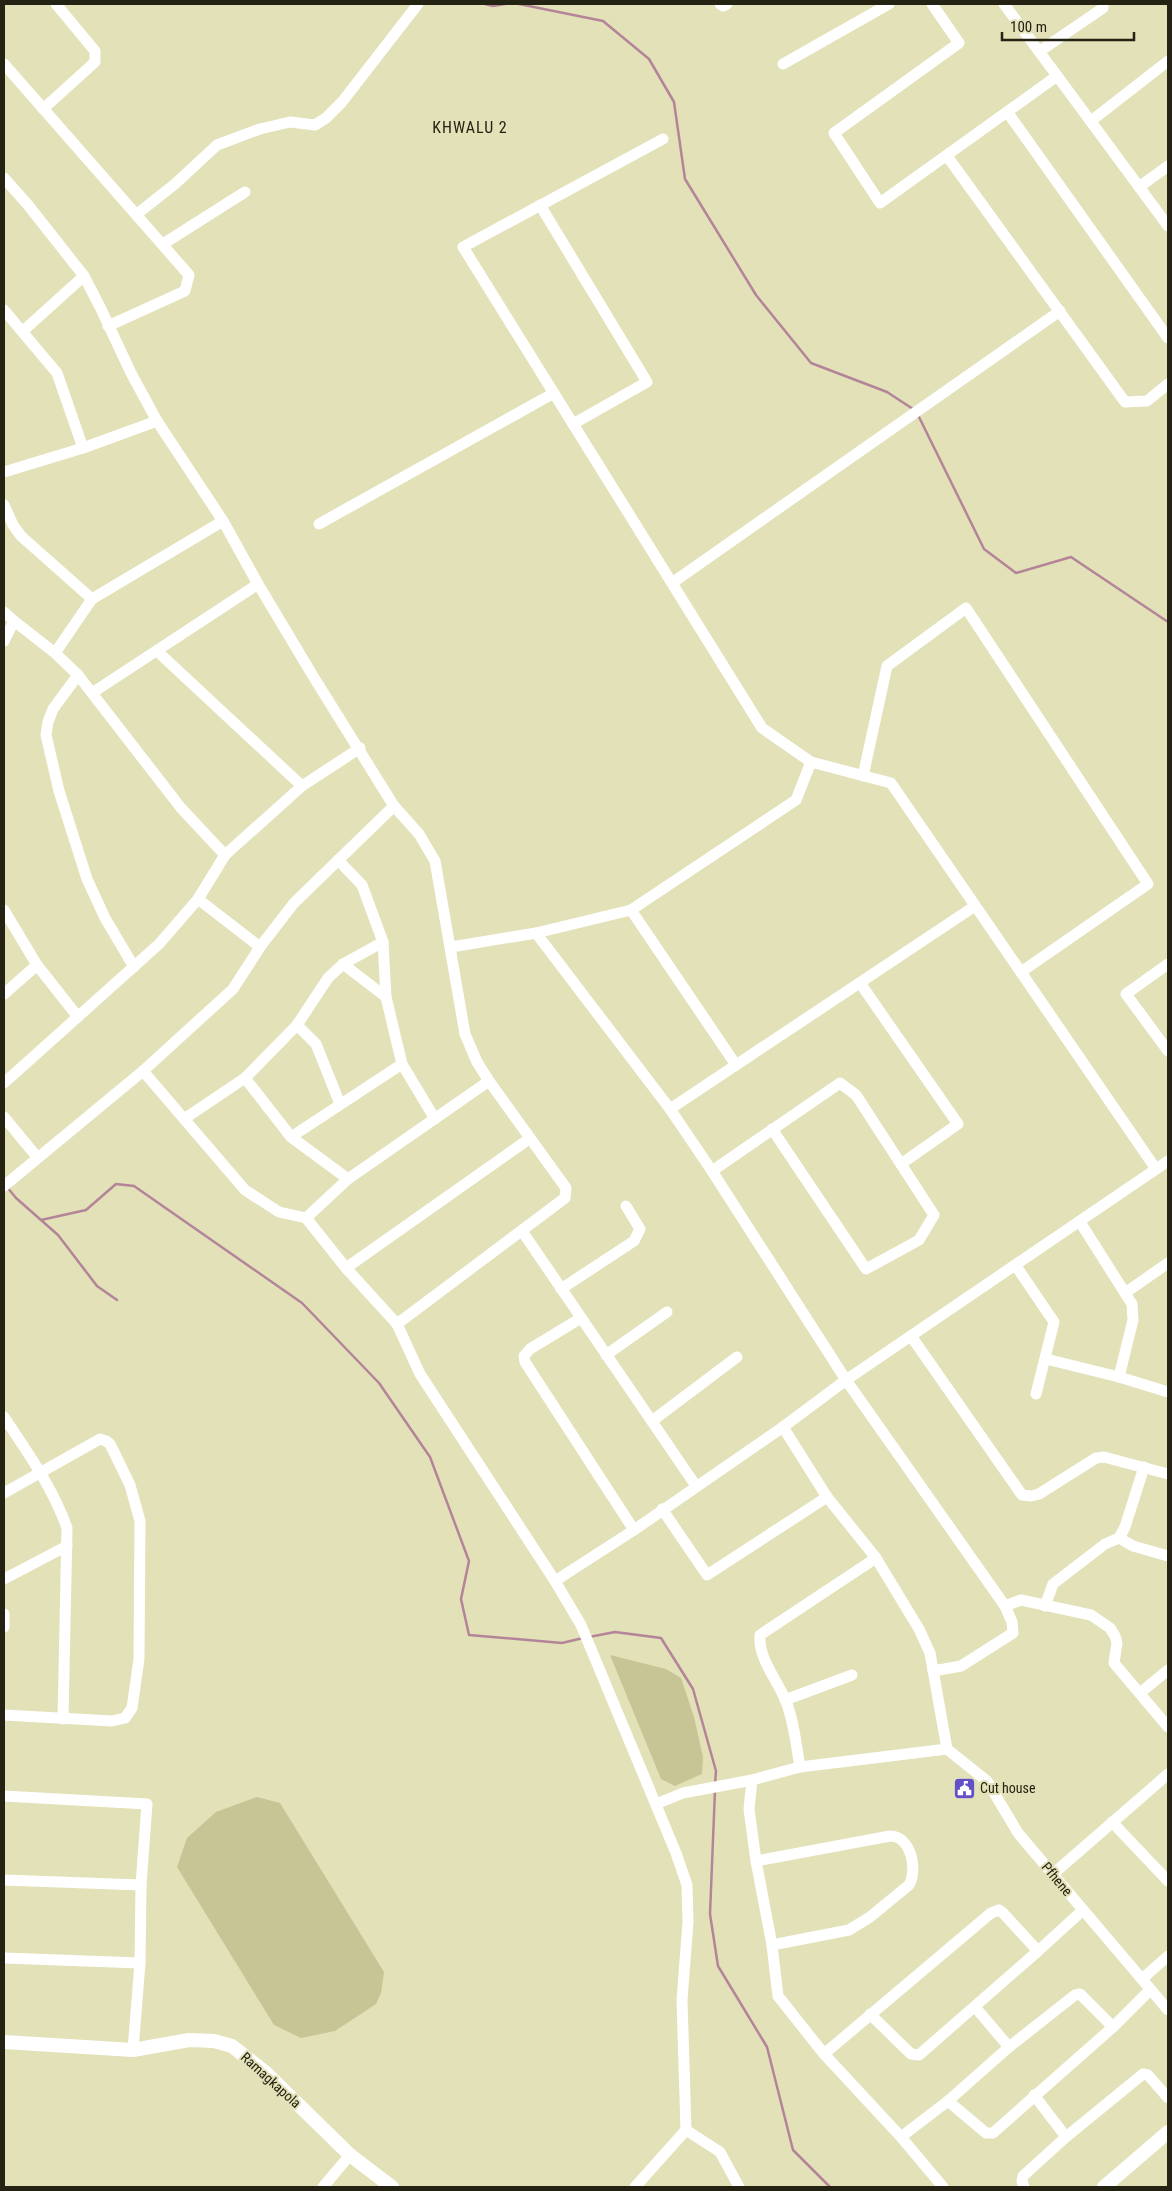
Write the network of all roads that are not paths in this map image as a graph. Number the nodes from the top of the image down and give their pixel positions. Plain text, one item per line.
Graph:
1 (56, 4) edge
2 (418, 4) edge
3 (720, 4) edge
4 (726, 4) edge
5 (890, 4) edge
6 (932, 4) edge
7 (1004, 4) edge
8 (1103, 4) edge
9 (1040, 52) junction
10 (1168, 61) edge
11 (4, 64) edge
12 (783, 64) dead end
13 (1058, 76) junction
14 (43, 109) junction
15 (1008, 113) junction
16 (1091, 121) junction
17 (663, 139) dead end
18 (947, 156) junction
19 (1168, 166) edge
20 (4, 178) edge
21 (1139, 187) junction
22 (245, 192) dead end
23 (540, 206) junction
24 (137, 214) junction
25 (1168, 226) edge
26 (163, 244) junction
27 (84, 276) junction
28 (4, 310) edge
29 (1060, 311) junction
30 (108, 326) junction
31 (22, 331) junction
32 (1168, 338) edge
33 (1168, 384) edge
34 (554, 394) junction
35 (157, 421) junction
36 (573, 424) junction
37 (83, 448) junction
38 (4, 472) edge
39 (4, 505) edge
40 (223, 521) junction
41 (319, 524) dead end
42 (672, 583) junction
43 (258, 584) junction
44 (92, 599) junction
45 (4, 612) edge
46 (14, 621) junction
47 (4, 641) edge
48 (156, 651) junction
49 (55, 653) junction
50 (78, 675) junction
51 (92, 693) junction
52 (360, 748) junction
53 (811, 762) junction
54 (863, 776) junction
55 (302, 786) junction
56 (394, 806) junction
57 (224, 855) junction
58 (338, 860) junction
59 (198, 899) junction
60 (975, 906) junction
61 (4, 910) edge
62 (631, 910) junction
63 (536, 933) junction
64 (383, 942) junction
65 (260, 947) junction
66 (451, 947) junction
67 (343, 964) junction
68 (1168, 964) edge
69 (36, 965) junction
70 (134, 967) junction
71 (1021, 972) junction
72 (860, 983) junction
73 (4, 994) edge
74 (386, 997) junction
75 (78, 1017) junction
76 (297, 1025) junction
77 (1168, 1051) edge
78 (402, 1064) junction
79 (736, 1065) junction
80 (143, 1072) junction
81 (245, 1078) junction
82 (489, 1081) junction
83 (4, 1083) edge
84 (340, 1104) junction
85 (670, 1109) junction
86 (4, 1117) edge
87 (184, 1119) junction
88 (435, 1119) junction
89 (772, 1129) junction
90 (291, 1138) junction
91 (529, 1139) junction
92 (37, 1157) junction
93 (1168, 1161) edge
94 (901, 1164) junction
95 (1156, 1169) junction
96 (712, 1171) junction
97 (348, 1179) junction
98 (4, 1186) edge
99 (626, 1206) dead end
100 (306, 1218) junction
101 (1080, 1222) junction
102 (522, 1232) junction
103 (1168, 1263) edge
104 (1016, 1266) junction
105 (346, 1268) junction
106 (561, 1289) junction
107 (1125, 1293) junction
108 (667, 1312) dead end
109 (581, 1318) junction
110 (397, 1324) junction
111 (911, 1336) junction
112 (606, 1355) junction
113 (737, 1357) dead end
114 (1046, 1359) junction
115 (1119, 1377) junction
116 (846, 1380) junction
117 (1168, 1392) edge
118 (1036, 1394) dead end
119 (4, 1417) edge
120 (652, 1421) junction
121 (783, 1427) junction
122 (1144, 1467) junction
123 (41, 1472) junction
124 (1168, 1474) edge
125 (696, 1486) junction
126 (4, 1493) edge
127 (827, 1497) junction
128 (662, 1509) junction
129 (634, 1530) junction
130 (1119, 1538) junction
131 (67, 1546) junction
132 (1168, 1556) edge
133 (876, 1558) junction
134 (4, 1579) edge
135 (555, 1581) junction
136 (1005, 1606) junction
137 (1045, 1606) junction
138 (4, 1614) edge
139 (4, 1626) edge
140 (1168, 1670) edge
141 (933, 1671) junction
142 (852, 1675) dead end
143 (1140, 1693) junction
144 (785, 1700) junction
145 (4, 1715) edge
146 (63, 1718) junction
147 (1168, 1727) edge
148 (947, 1749) junction
149 (800, 1767) junction
150 (1168, 1774) edge
151 (752, 1780) junction
152 (4, 1796) edge
153 (656, 1804) junction
154 (1112, 1822) junction
155 (756, 1862) junction
156 (1053, 1874) junction
157 (4, 1880) edge
158 (1168, 1880) edge
159 (141, 1884) junction
160 (1083, 1910) junction
161 (772, 1945) junction
162 (1038, 1951) junction
163 (1168, 1956) edge
164 (4, 1958) edge
165 (140, 1963) junction
166 (1142, 1979) junction
167 (1150, 1990) junction
168 (975, 2007) junction
169 (1168, 2010) edge
170 (870, 2014) junction
171 (1114, 2027) junction
172 (4, 2042) edge
173 (1010, 2047) junction
174 (133, 2050) junction
175 (824, 2054) junction
176 (1034, 2095) junction
177 (1168, 2098) edge
178 (948, 2101) junction
179 (686, 2130) junction
180 (1168, 2132) edge
181 (902, 2137) junction
182 (1066, 2137) junction
183 (350, 2155) junction
184 (323, 2187) edge
185 (392, 2187) edge
186 (635, 2187) edge
187 (739, 2187) edge
188 (943, 2187) edge
189 (1024, 2187) edge
190 (1104, 2187) edge

1 - 14 street
2 - 24 street
3 - 4 street
5 - 12 street
6 - 18 street
7 - 9 street
8 - 9 street
9 - 13 street
10 - 16 street
11 - 14 street
13 - 15 street
13 - 16 street
14 - 24 street
15 - 18 street
15 - 32 street
16 - 21 street
17 - 23 street
18 - 29 street
19 - 21 street
20 - 27 street
21 - 25 street
22 - 26 street
23 - 34 street
23 - 36 street
24 - 26 street
26 - 30 street
27 - 30 street
27 - 31 street
28 - 31 street
29 - 33 street
29 - 42 street
30 - 35 street
31 - 37 street
34 - 36 street
34 - 41 street
35 - 37 street
35 - 40 street
36 - 42 street
37 - 38 street
39 - 44 street
40 - 43 street
40 - 44 street
42 - 53 street
43 - 48 street
43 - 52 street
44 - 49 street
45 - 46 street
46 - 47 street
46 - 49 street
48 - 51 street
48 - 55 street
49 - 50 street
50 - 51 street
50 - 70 street
51 - 57 street
52 - 55 street
52 - 56 street
53 - 54 street
53 - 62 street
54 - 60 street
54 - 71 street
55 - 57 street
56 - 58 street
56 - 66 street
57 - 59 street
58 - 64 street
58 - 65 street
59 - 65 street
59 - 70 street
60 - 71 street
60 - 72 street
61 - 69 street
62 - 63 street
62 - 79 street
63 - 66 street
63 - 85 street
64 - 67 street
64 - 74 street
65 - 80 street
66 - 82 street
67 - 74 street
67 - 76 street
68 - 77 street
69 - 73 street
69 - 75 street
70 - 75 street
71 - 95 street
72 - 79 street
72 - 94 street
74 - 78 street
75 - 83 street
76 - 81 street
76 - 84 street
78 - 84 street
78 - 88 street
79 - 85 street
80 - 87 street
80 - 92 street
81 - 87 street
81 - 90 street
82 - 88 street
82 - 91 street
84 - 90 street
85 - 96 street
86 - 92 street
87 - 100 street
88 - 97 street
89 - 94 street
89 - 94 street
89 - 96 street
90 - 97 street
91 - 102 street
91 - 105 street
92 - 98 street
93 - 95 street
95 - 101 street
96 - 116 street
97 - 100 street
99 - 106 street
100 - 105 street
101 - 104 street
101 - 107 street
102 - 106 street
102 - 110 street
103 - 107 street
104 - 111 street
104 - 114 street
105 - 110 street
106 - 109 street
107 - 115 street
108 - 112 street
109 - 112 street
109 - 129 street
110 - 135 street
111 - 116 street
111 - 122 street
112 - 120 street
113 - 120 street
114 - 115 street
114 - 118 street
115 - 117 street
116 - 121 street
116 - 136 street
119 - 123 street
120 - 125 street
121 - 125 street
121 - 127 street
122 - 124 street
122 - 130 street
123 - 126 street
123 - 131 street
123 - 146 street
125 - 128 street
127 - 128 street
127 - 133 street
128 - 129 street
129 - 135 street
130 - 132 street
130 - 137 street
131 - 134 street
131 - 146 street
133 - 141 street
133 - 144 street
135 - 153 street
136 - 137 street
136 - 141 street
137 - 143 street
138 - 139 street
140 - 143 street
141 - 148 street
142 - 144 street
143 - 147 street
144 - 149 street
145 - 146 street
148 - 149 street
148 - 156 street, Pfhene
149 - 151 street
150 - 154 street
151 - 153 street
151 - 155 street
152 - 159 street
153 - 179 street
154 - 156 street
154 - 158 street
155 - 161 street
155 - 161 street
156 - 160 street, Pfhene
157 - 159 street
159 - 165 street
160 - 162 street
160 - 166 street, Pfhene
161 - 175 street
162 - 168 street
162 - 170 street
163 - 166 street
164 - 165 street
165 - 174 street
166 - 167 street, Pfhene
167 - 169 street, Pfhene
167 - 171 street
168 - 170 street
168 - 173 street
170 - 175 street
171 - 173 street
171 - 176 street
172 - 174 street, Ramagkapola
173 - 178 street
174 - 183 street, Ramagkapola
175 - 181 street
176 - 178 street
176 - 182 street
177 - 182 street
178 - 181 street
179 - 186 street
179 - 187 street
180 - 190 street
181 - 188 street
182 - 189 street
183 - 184 street
183 - 185 street, Ramagkapola

